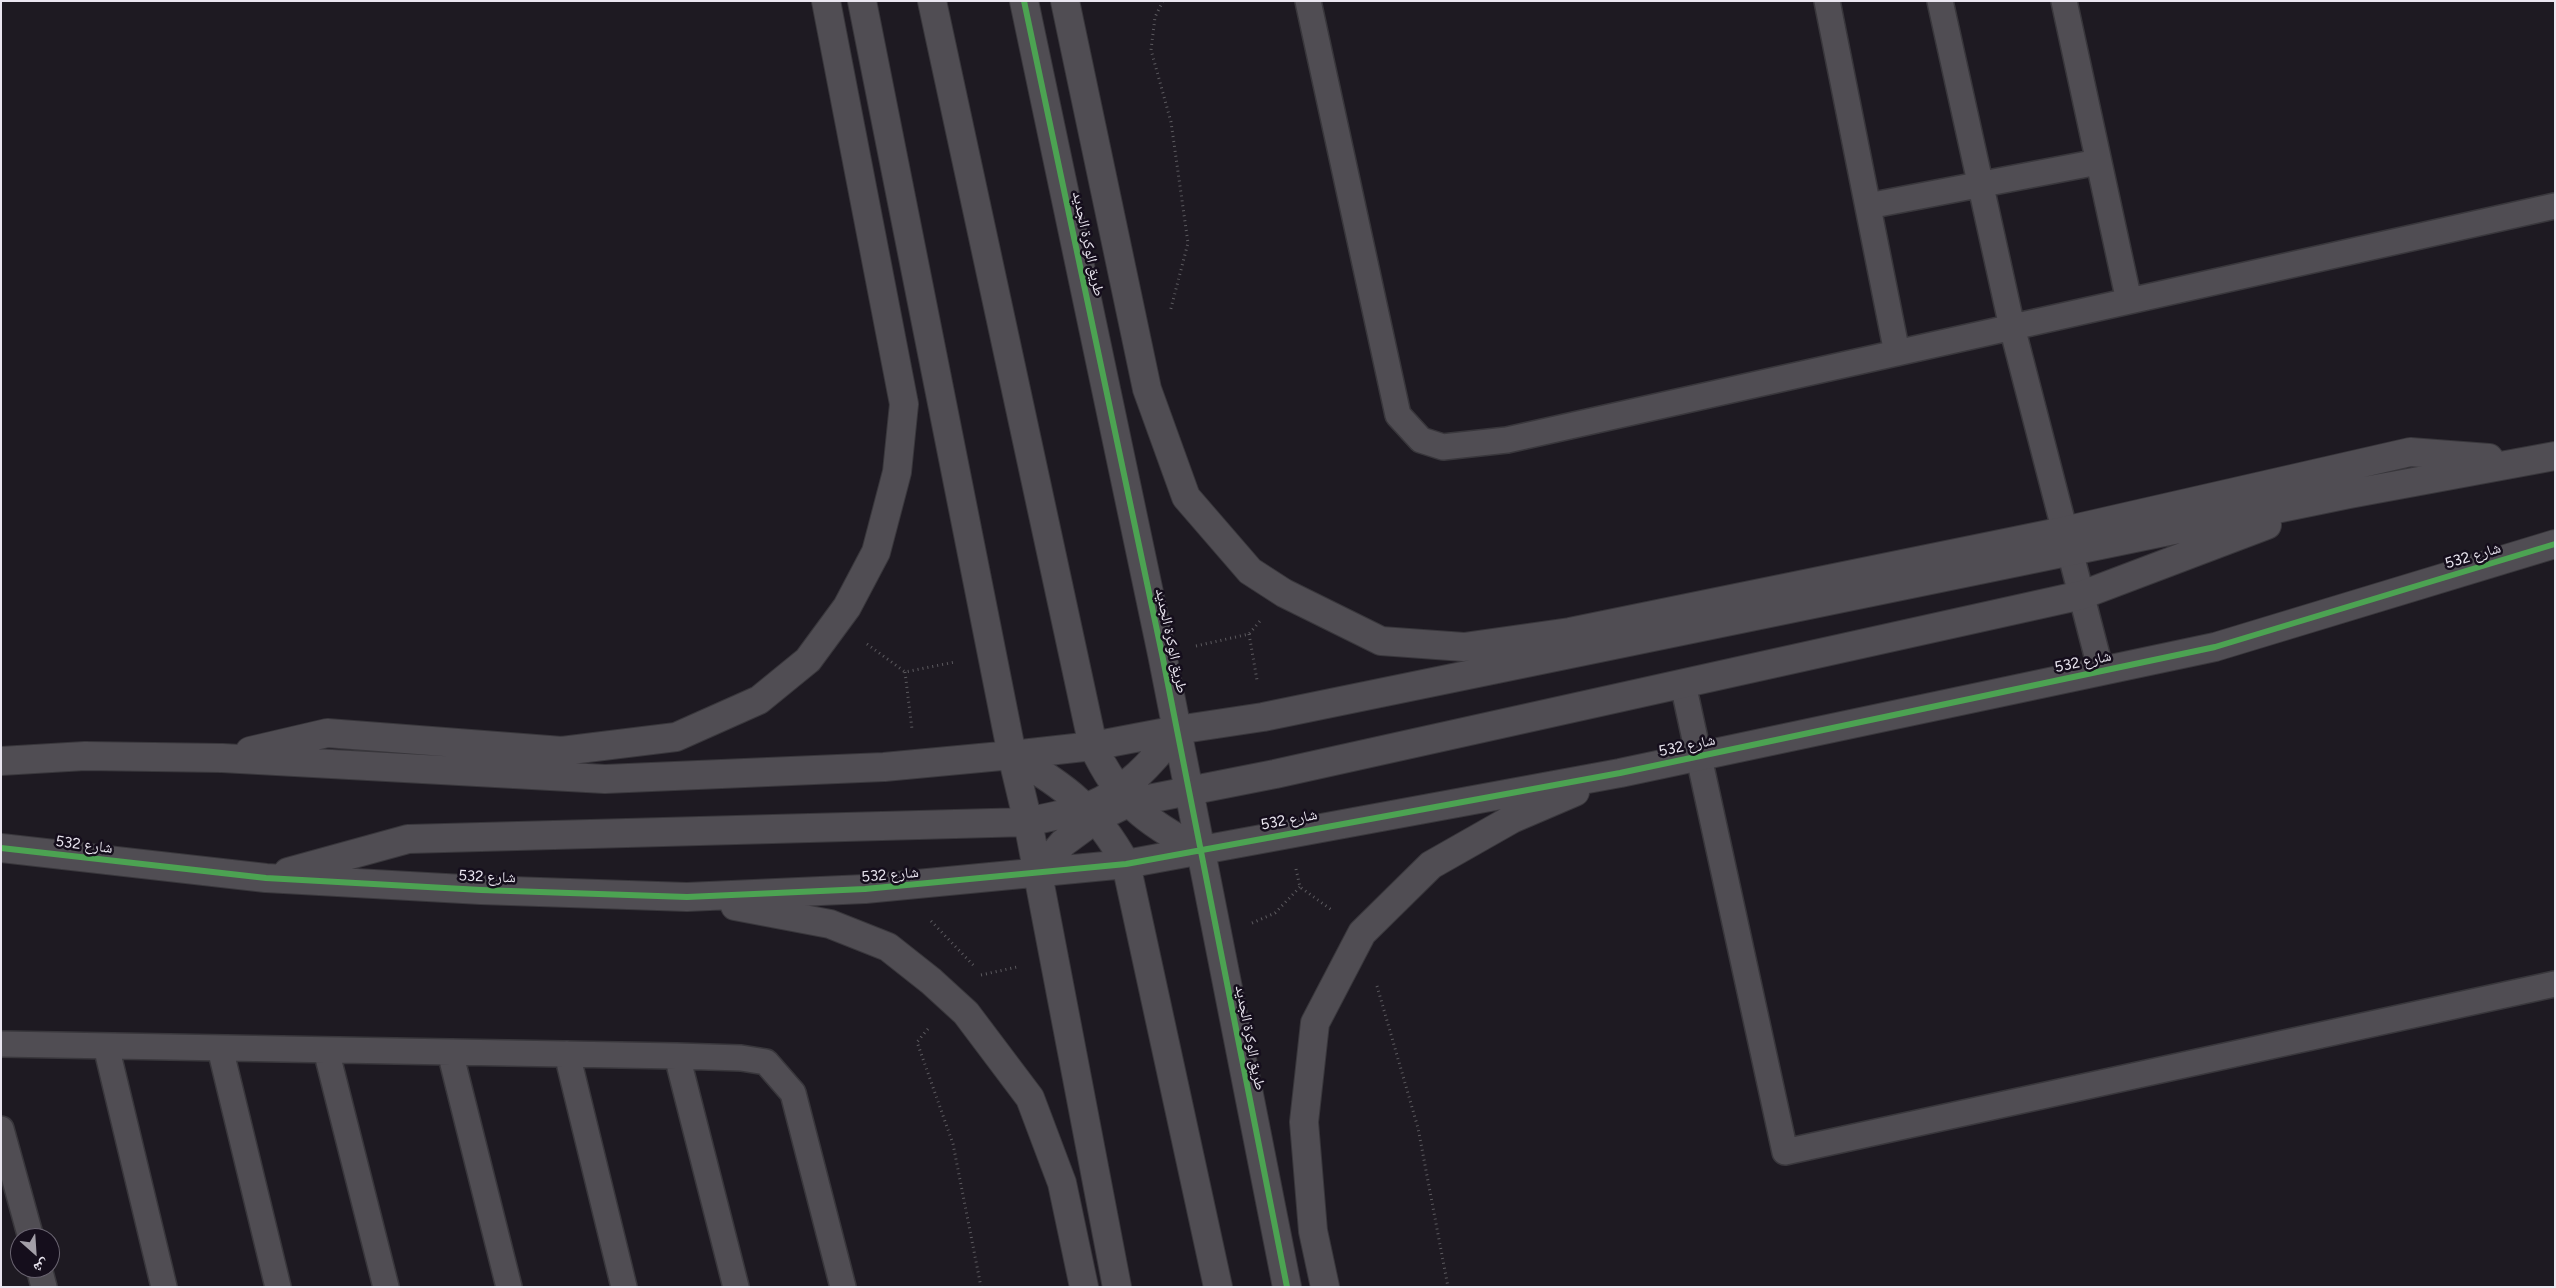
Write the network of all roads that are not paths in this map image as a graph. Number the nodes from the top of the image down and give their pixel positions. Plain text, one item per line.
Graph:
1 (826, 1) edge
2 (862, 1) edge
3 (932, 1) edge
4 (1024, 1) edge
5 (1065, 1) edge
6 (1308, 1) edge
7 (1827, 1) edge
8 (1940, 1) edge
9 (2064, 1) edge
10 (2098, 162) junction
11 (1980, 183) junction
12 (1868, 206) junction
13 (2555, 206) edge
14 (2129, 301) junction
15 (2012, 327) junction
16 (1897, 353) junction
17 (2555, 456) edge
18 (2522, 461) junction
19 (2349, 494) junction
20 (2067, 541) junction
21 (2555, 544) edge
22 (2082, 595) junction
23 (2102, 671) junction
24 (1683, 684) junction
25 (1177, 730) junction
26 (1093, 746) junction
27 (1012, 755) junction
28 (1700, 756) junction
29 (222, 758) junction
30 (1, 761) edge
31 (1620, 773) junction
32 (1190, 792) junction
33 (1123, 797) junction
34 (1092, 812) junction
35 (1028, 822) junction
36 (1, 848) edge
37 (1199, 850) junction
38 (1126, 864) junction
39 (1037, 874) junction
40 (266, 878) junction
41 (687, 897) junction
42 (2555, 984) edge
43 (1, 1044) edge
44 (106, 1046) junction
45 (220, 1048) junction
46 (326, 1050) junction
47 (450, 1052) junction
48 (567, 1054) junction
49 (677, 1056) junction
50 (1, 1129) edge
51 (28, 1228) edge
52 (164, 1287) edge
53 (278, 1287) edge
54 (386, 1287) edge
55 (509, 1287) edge
56 (624, 1287) edge
57 (736, 1287) edge
58 (843, 1287) edge
59 (1084, 1287) edge
60 (1117, 1287) edge
61 (1218, 1287) edge
62 (1287, 1287) edge
63 (1325, 1287) edge

1 - 29 street
2 - 27 street
3 - 26 street
4 - 25 street, طريق الوكرة الجديد
5 - 20 street
6 - 16 lane
7 - 12 lane
8 - 11 lane
9 - 10 lane
10 - 11 lane
10 - 14 lane
11 - 12 lane
11 - 15 lane
12 - 16 lane
13 - 14 lane
14 - 15 lane
15 - 16 lane
15 - 20 lane
17 - 18 street
18 - 19 street
18 - 20 street
19 - 20 street
19 - 22 street
20 - 22 lane
20 - 25 street
21 - 23 street, شارع 532
22 - 23 lane
22 - 24 street
23 - 28 street, شارع 532
24 - 28 lane
24 - 32 street
25 - 26 street
25 - 32 street, طريق الوكرة الجديد
25 - 33 street
26 - 27 street
26 - 33 street
27 - 29 street
27 - 34 street
27 - 35 street
28 - 31 street, شارع 532
28 - 42 lane
29 - 30 street
31 - 37 street, شارع 532
31 - 63 street
32 - 33 street
32 - 37 street, طريق الوكرة الجديد
33 - 34 street
33 - 37 street
34 - 35 street
34 - 38 street
34 - 39 street
35 - 39 street
35 - 40 street
36 - 40 street, شارع 532
37 - 38 street, شارع 532
37 - 62 street, طريق الوكرة الجديد
38 - 39 street, شارع 532
38 - 61 street
39 - 41 street, شارع 532
39 - 60 street
40 - 41 street, شارع 532
41 - 59 street
43 - 44 lane
44 - 45 lane
44 - 52 lane
45 - 46 lane
45 - 53 lane
46 - 47 lane
46 - 54 lane
47 - 48 lane
47 - 55 lane
48 - 49 lane
48 - 56 lane
49 - 57 lane
49 - 58 lane
50 - 51 lane

